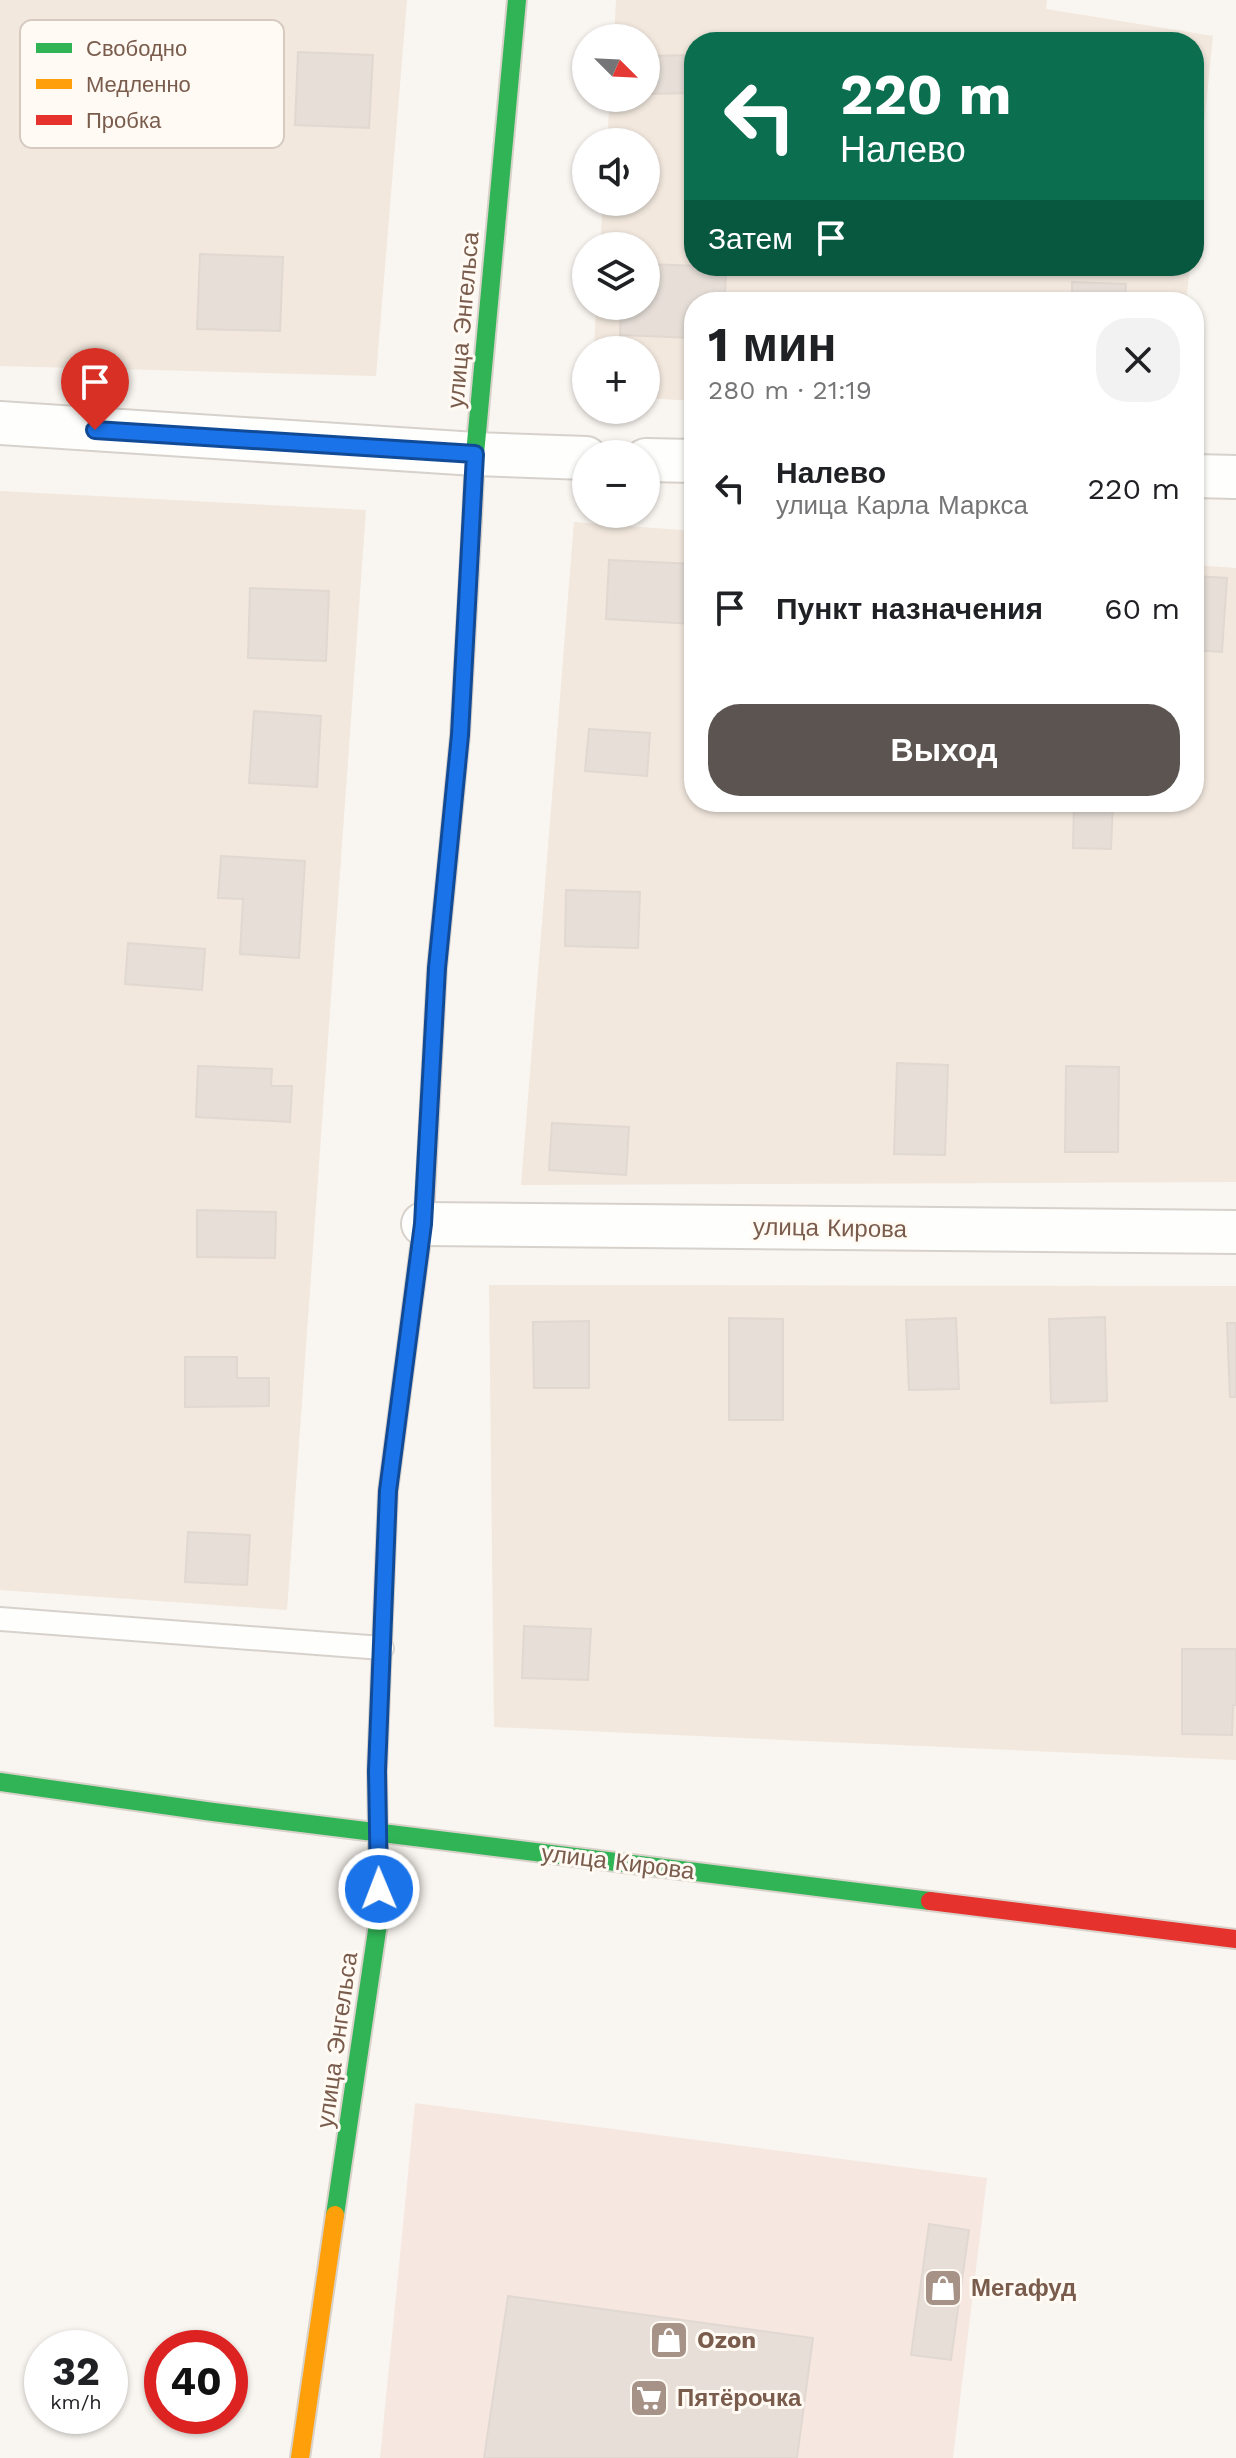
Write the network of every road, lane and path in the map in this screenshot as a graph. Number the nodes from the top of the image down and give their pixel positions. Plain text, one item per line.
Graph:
1 (517, 0) edge
2 (0, 423) edge
3 (475, 454) junction
4 (572, 457) edge
5 (660, 460) edge
6 (684, 461) edge
7 (1204, 476) edge
8 (1236, 477) edge
9 (423, 1224) junction
10 (1236, 1232) edge
11 (0, 1619) edge
12 (382, 1648) junction
13 (0, 1782) edge
14 (378, 1832) junction
15 (1236, 1939) edge
16 (300, 2458) edge

1 - 3 street, улица Энгельса
2 - 3 street
3 - 4 street
3 - 9 street, улица Энгельса
5 - 6 street
7 - 8 street
9 - 10 street, улица Кирова
9 - 12 street, улица Энгельса
11 - 12 lane
12 - 14 street, улица Энгельса
13 - 14 street, улица Кирова
14 - 15 street, улица Кирова
14 - 16 street, улица Энгельса

